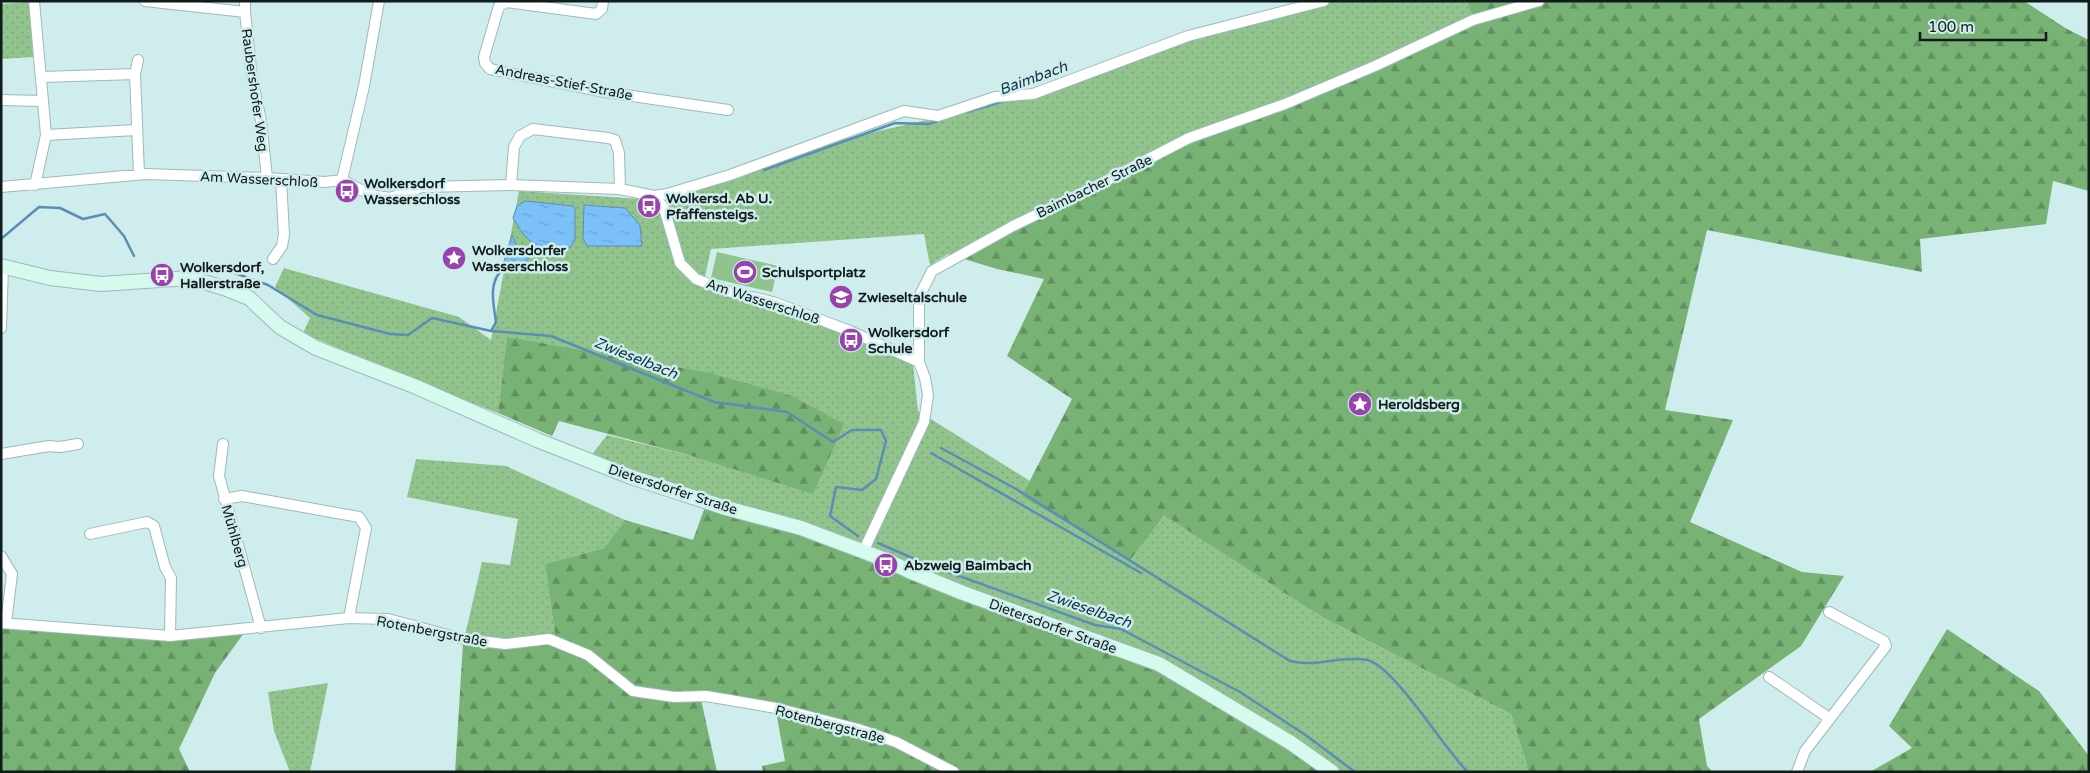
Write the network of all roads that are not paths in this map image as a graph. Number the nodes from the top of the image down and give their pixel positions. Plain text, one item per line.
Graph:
1 (34, 1) edge
2 (146, 1) edge
3 (379, 1) edge
4 (603, 1) edge
5 (1324, 1) edge
6 (1539, 1) edge
7 (245, 7) edge
8 (138, 60) dead end
9 (136, 74) junction
10 (42, 77) junction
11 (1, 100) edge
12 (43, 101) junction
13 (728, 110) dead end
14 (136, 130) junction
15 (46, 135) junction
16 (139, 174) junction
17 (267, 178) junction
18 (281, 179) junction
19 (342, 180) junction
20 (34, 185) junction
21 (511, 185) junction
22 (1, 187) edge
23 (620, 189) junction
24 (654, 196) junction
25 (273, 259) dead end
26 (2, 266) edge
27 (1, 328) edge
28 (918, 362) junction
29 (78, 444) dead end
30 (223, 444) dead end
31 (1, 454) edge
32 (224, 499) junction
33 (90, 534) dead end
34 (863, 552) junction
35 (1, 556) edge
36 (1830, 612) dead end
37 (348, 618) junction
38 (4, 623) edge
39 (261, 628) junction
40 (170, 636) junction
41 (1769, 677) dead end
42 (1830, 718) junction
43 (949, 771) edge
44 (1332, 772) edge
45 (1798, 772) edge

1 - 10 street
2 - 7 street
3 - 19 street
4 - 13 street, Andreas-Stief-Straße
5 - 24 street
6 - 28 street, Baimbacher Straße
7 - 17 street, Raubershofer Weg
8 - 9 street
9 - 10 street
9 - 14 street
10 - 12 street
11 - 12 street
12 - 15 street
14 - 15 street
14 - 16 street
15 - 20 street
16 - 17 street, Am Wasserschloß
16 - 20 street, Am Wasserschloß
17 - 18 street, Am Wasserschloß
18 - 19 street, Am Wasserschloß
18 - 25 street
19 - 21 street
20 - 22 street, Am Wasserschloß
21 - 23 street
21 - 23 street
23 - 24 street
24 - 28 street, Am Wasserschloß
26 - 27 street
26 - 34 street, Dietersdorfer Straße
28 - 34 street, Baimbacher Straße
29 - 31 street
30 - 32 street, Mühlberg
32 - 37 street
32 - 39 street, Mühlberg
33 - 40 street
34 - 44 street, Dietersdorfer Straße
35 - 38 street
36 - 42 street
37 - 39 street, Rotenbergstraße
37 - 43 street, Rotenbergstraße
38 - 40 street, Rotenbergstraße
39 - 40 street, Rotenbergstraße
41 - 42 street
42 - 45 street

